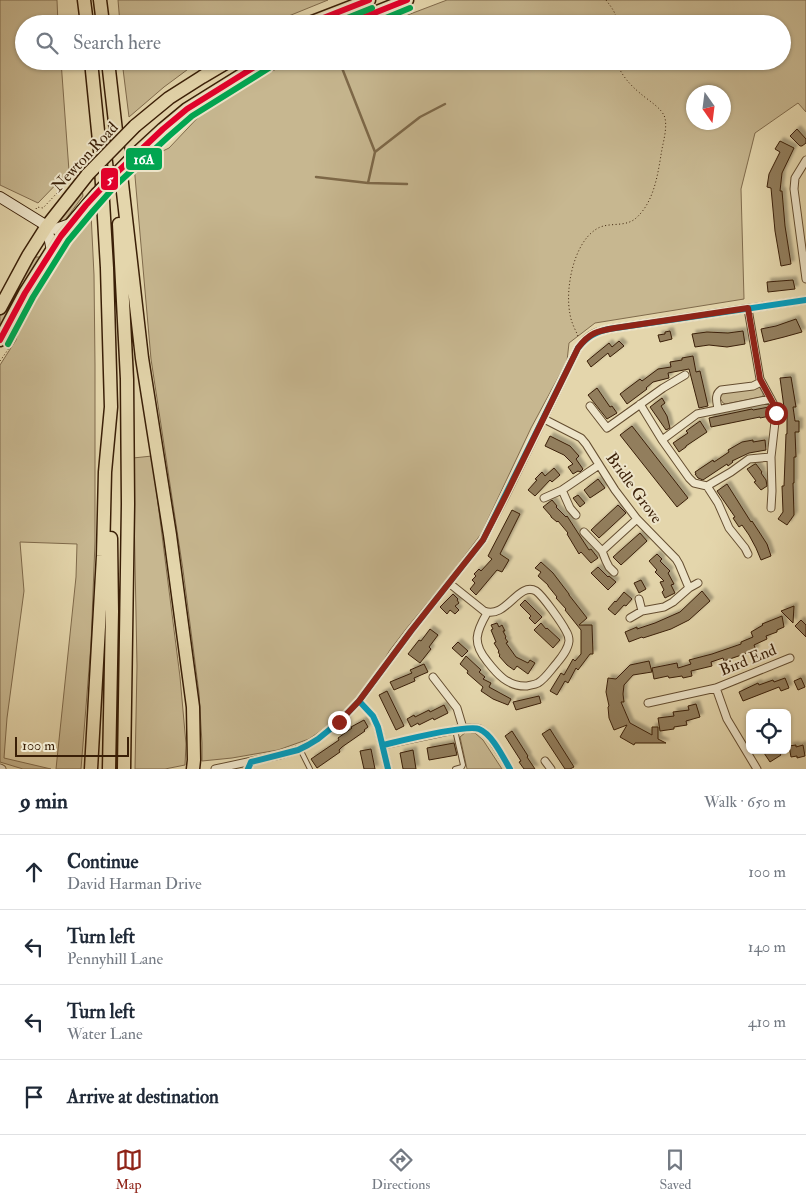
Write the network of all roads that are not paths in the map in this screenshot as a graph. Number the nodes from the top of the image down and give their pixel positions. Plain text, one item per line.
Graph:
1 (84, 0) edge
2 (100, 0) edge
3 (369, 0) edge
4 (407, 0) edge
5 (86, 15) edge
6 (102, 15) edge
7 (330, 15) edge
8 (370, 15) edge
9 (92, 70) edge
10 (109, 70) edge
11 (109, 70) edge
12 (214, 70) edge
13 (249, 70) edge
14 (806, 160) edge
15 (0, 197) edge
16 (70, 224) junction
17 (46, 226) junction
18 (52, 251) junction
19 (806, 279) edge
20 (806, 300) edge
21 (0, 308) edge
22 (748, 308) junction
23 (1, 338) edge
24 (685, 375) dead end
25 (761, 382) junction
26 (770, 399) junction
27 (640, 404) junction
28 (590, 406) dead end
29 (718, 410) junction
30 (110, 418) junction
31 (544, 419) junction
32 (662, 440) junction
33 (771, 457) junction
34 (599, 465) junction
35 (707, 486) junction
36 (562, 490) junction
37 (544, 498) dead end
38 (771, 508) dead end
39 (576, 515) dead end
40 (637, 519) junction
41 (584, 532) dead end
42 (602, 551) junction
43 (748, 554) dead end
44 (614, 572) dead end
45 (449, 583) junction
46 (698, 583) dead end
47 (689, 588) junction
48 (639, 599) dead end
49 (642, 612) junction
50 (487, 613) junction
51 (630, 618) dead end
52 (790, 658) dead end
53 (433, 677) dead end
54 (716, 688) junction
55 (359, 701) junction
56 (648, 703) dead end
57 (459, 729) junction
58 (383, 745) junction
59 (300, 749) junction
60 (545, 761) dead end
61 (251, 762) junction
62 (92, 763) edge
63 (194, 764) edge
64 (109, 769) edge
65 (124, 769) edge
66 (219, 769) edge
67 (248, 769) edge
68 (310, 769) edge
69 (388, 769) edge
70 (455, 769) edge
71 (510, 769) edge
72 (551, 769) edge
73 (757, 769) edge

1 - 5 highway
2 - 6 highway
3 - 7 highway
4 - 8 highway
9 - 30 highway
10 - 65 highway
11 - 63 highway
12 - 17 highway, Newton Road, bridge
13 - 16 highway, Newton Road, bridge
14 - 19 street
15 - 17 street
16 - 17 street
16 - 18 highway, Newton Road
17 - 18 street
17 - 21 highway, Newton Road
18 - 23 highway, Newton Road
20 - 22 street
22 - 25 street
22 - 31 street
24 - 27 street
25 - 26 street
25 - 29 street
26 - 29 street
26 - 33 street
27 - 28 street
27 - 32 street
29 - 32 street
30 - 62 highway
30 - 64 highway
31 - 34 street, Bridle Grove
31 - 45 street
32 - 35 street
33 - 35 street
33 - 38 street
34 - 36 street
34 - 40 street, Bridle Grove
35 - 43 street
36 - 37 street
36 - 39 street
40 - 42 street
40 - 47 street, Bridle Grove
41 - 42 street
42 - 44 street
45 - 50 street
45 - 55 street
46 - 47 street
47 - 49 street
48 - 49 street
49 - 51 street
50 - 50 street
52 - 54 street, Bird End
53 - 57 street
54 - 56 street, Bird End
54 - 73 street, Bird End
55 - 58 street
55 - 59 street
57 - 58 street
57 - 70 lane
57 - 71 street
58 - 69 street
59 - 61 street
59 - 68 lane
60 - 72 street
61 - 66 street
61 - 67 street

